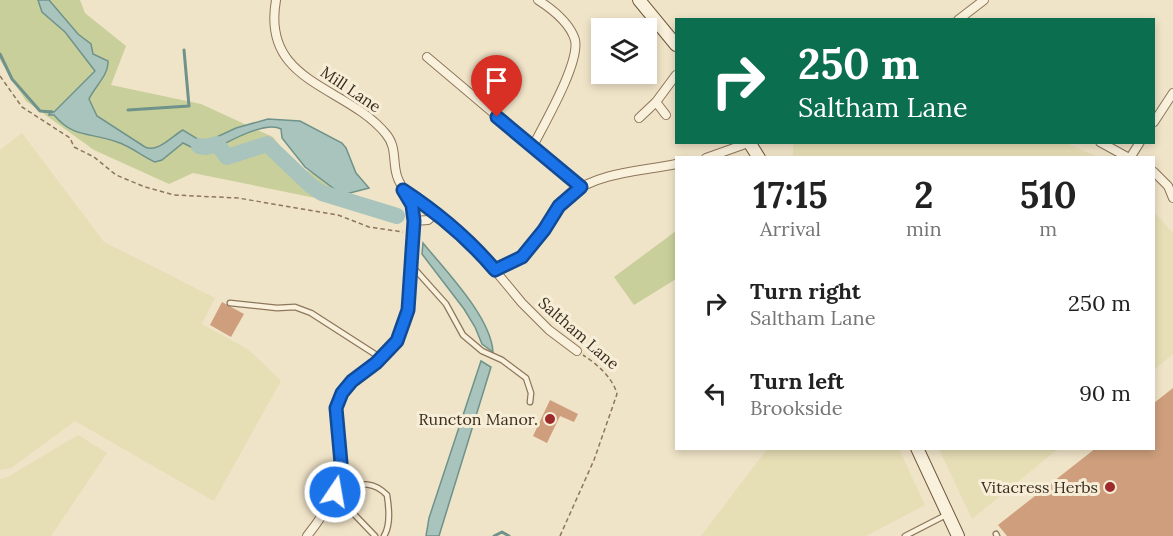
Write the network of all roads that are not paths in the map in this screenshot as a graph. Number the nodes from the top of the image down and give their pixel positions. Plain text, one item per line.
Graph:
1 (276, 0) edge
2 (538, 0) edge
3 (639, 0) edge
4 (984, 0) edge
5 (961, 18) edge
6 (675, 44) edge
7 (427, 57) dead end
8 (675, 76) edge
9 (1173, 93) edge
10 (656, 102) junction
11 (666, 115) dead end
12 (639, 117) dead end
13 (1155, 120) edge
14 (747, 144) edge
15 (1104, 144) edge
16 (533, 147) junction
17 (712, 156) edge
18 (1126, 156) edge
19 (675, 164) edge
20 (1155, 173) edge
21 (581, 187) junction
22 (1170, 187) edge
23 (403, 190) junction
24 (1173, 198) edge
25 (437, 212) junction
26 (414, 221) junction
27 (410, 264) junction
28 (495, 270) junction
29 (230, 303) dead end
30 (577, 351) road end
31 (381, 357) junction
32 (530, 402) dead end
33 (918, 450) edge
34 (336, 487) junction
35 (348, 493) junction
36 (948, 514) junction
37 (307, 536) edge
38 (375, 536) edge
39 (384, 536) edge
40 (905, 536) edge
41 (958, 536) edge

1 - 23 street, Mill Lane
2 - 16 street
3 - 6 main road
4 - 5 street
7 - 16 street
8 - 10 street
9 - 13 street
10 - 11 street
10 - 12 street
14 - 17 street
15 - 18 street
16 - 21 street
19 - 21 street
20 - 22 street
21 - 28 street
22 - 24 street
23 - 25 street, Saltham Lane
23 - 26 street, Mill Lane
25 - 26 street
25 - 28 street, Saltham Lane
26 - 27 street
27 - 31 street
27 - 32 lane
28 - 30 street, Saltham Lane
29 - 31 lane
31 - 34 street
33 - 36 main road
34 - 35 lane
34 - 37 street
35 - 38 lane
35 - 39 lane
36 - 40 lane
36 - 41 main road

